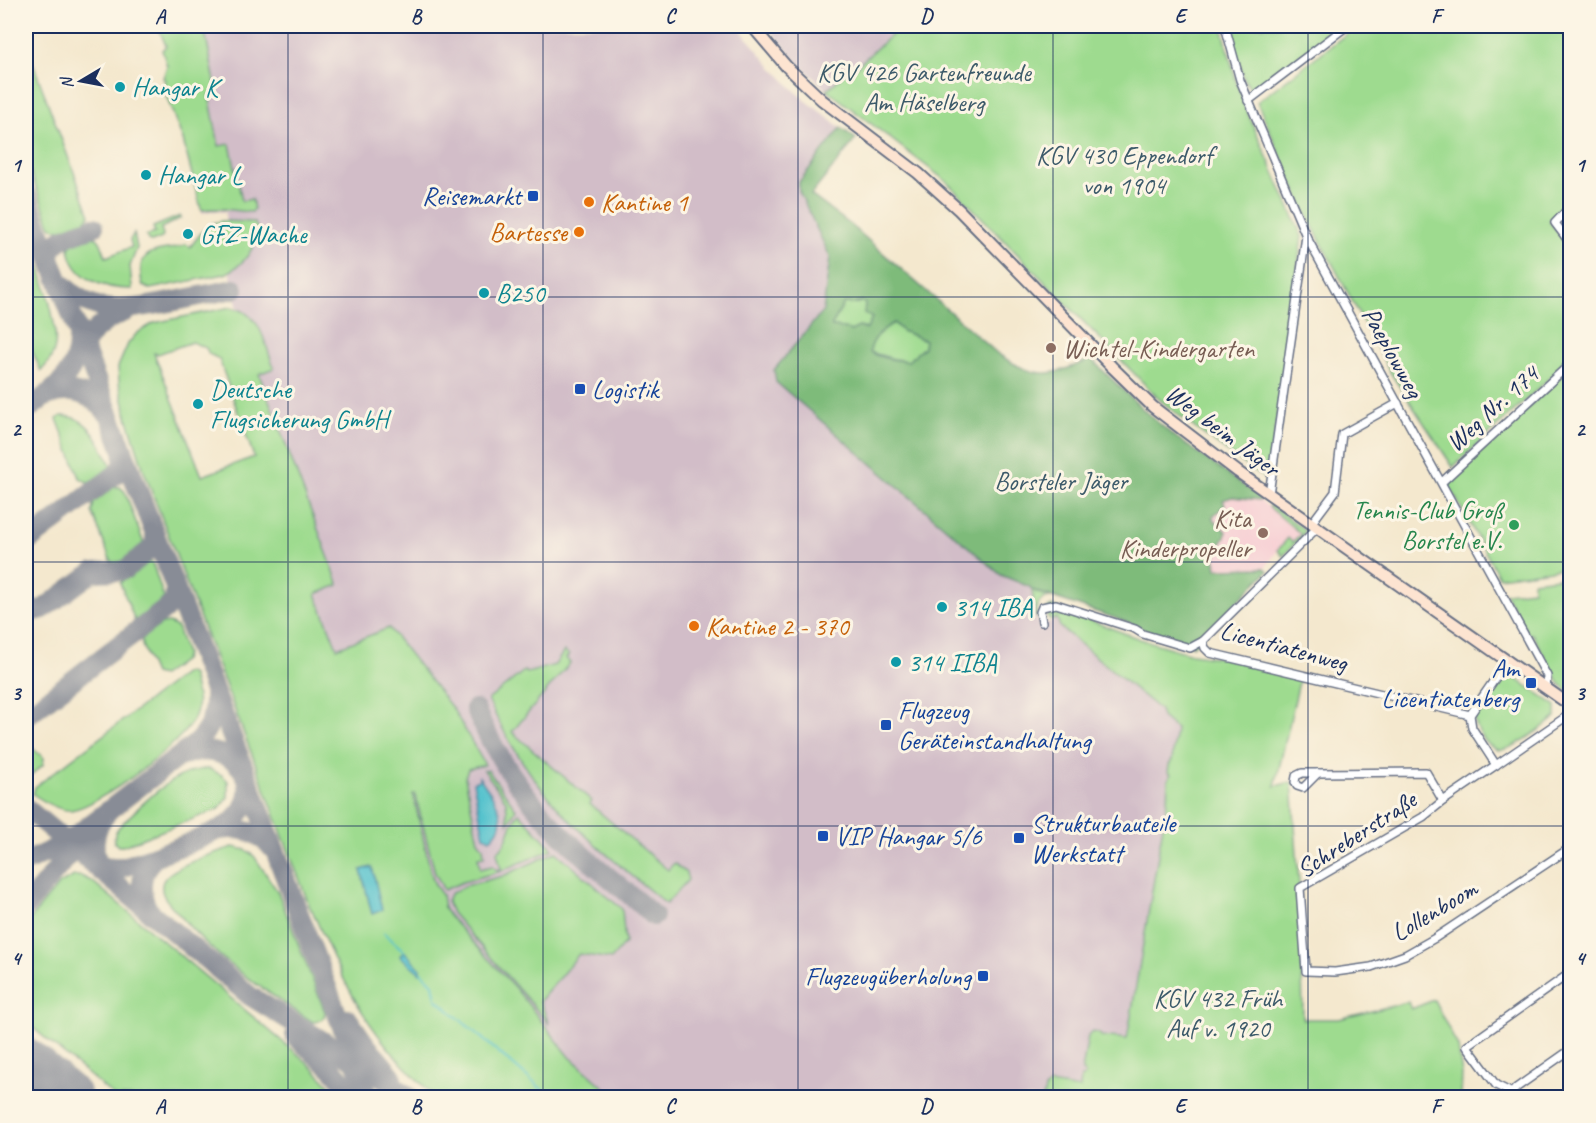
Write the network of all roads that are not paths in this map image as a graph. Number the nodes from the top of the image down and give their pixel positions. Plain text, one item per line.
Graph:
1 (752, 26) edge
2 (1225, 26) edge
3 (1347, 26) edge
4 (1248, 101) junction
5 (1570, 207) edge
6 (1306, 236) junction
7 (1570, 243) edge
8 (1570, 364) edge
9 (1398, 404) junction
10 (1442, 482) junction
11 (1269, 494) junction
12 (1314, 526) junction
13 (1042, 622) dead end
14 (1203, 641) junction
15 (1508, 660) junction
16 (1546, 687) junction
17 (1570, 705) edge
18 (1570, 714) edge
19 (1470, 716) junction
20 (1496, 765) junction
21 (1318, 773) dead end
22 (1443, 801) junction
23 (1570, 848) edge
24 (1306, 971) joint
25 (1570, 974) edge
26 (1570, 1050) edge
27 (1512, 1095) edge

1 - 11 street, Weg beim Jäger
2 - 4 street, Paeplowweg
3 - 4 street
4 - 6 street, Paeplowweg
5 - 7 street
6 - 9 street, Paeplowweg
6 - 11 street
8 - 10 street, Weg Nr. 174
9 - 10 street, Paeplowweg
9 - 12 street
10 - 16 street, Paeplowweg
11 - 12 street, Weg beim Jäger
12 - 14 street
12 - 15 street, Weg beim Jäger
13 - 14 street, Licentiatenweg
14 - 19 street, Licentiatenweg
15 - 16 street, Weg beim Jäger
15 - 19 street
16 - 17 street, Weg beim Jäger
18 - 20 street
19 - 20 street
20 - 22 street, Schreberstraße
21 - 22 street
22 - 24 street, Schreberstraße
23 - 24 street, Lollenboom
25 - 27 street
26 - 27 street

